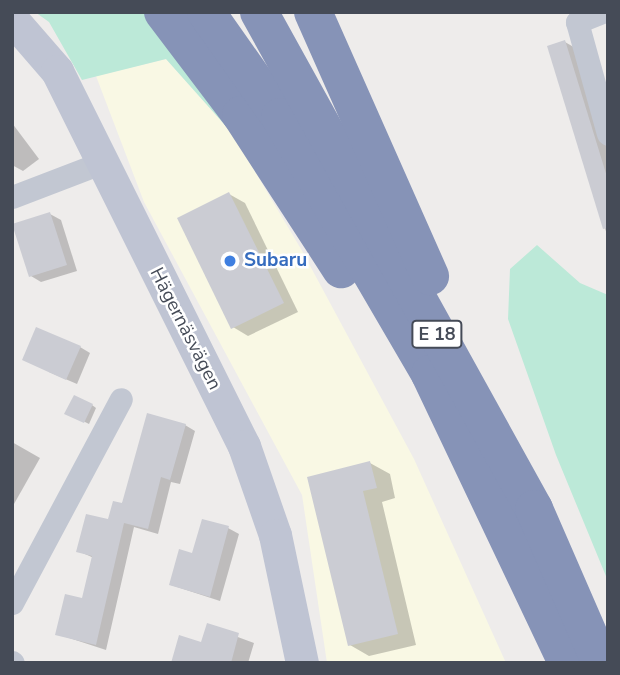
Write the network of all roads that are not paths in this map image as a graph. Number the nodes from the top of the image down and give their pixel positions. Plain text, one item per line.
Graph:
1 (163, 12) edge
2 (206, 12) edge
3 (259, 12) edge
4 (313, 12) edge
5 (602, 12) edge
6 (12, 19) edge
7 (608, 134) edge
8 (101, 163) junction
9 (12, 197) edge
10 (430, 374) junction
11 (121, 399) dead end
12 (534, 509) junction
13 (12, 603) edge
14 (302, 663) edge
15 (567, 663) edge
16 (601, 663) edge

1 - 10 highway
2 - 10 highway, E 18
3 - 12 highway, E 18
4 - 12 highway
5 - 7 street
6 - 8 street, Hägernäsvägen
8 - 9 street
8 - 14 street, Hägernäsvägen
10 - 15 highway, E 18
11 - 13 street
12 - 16 highway, E 18

